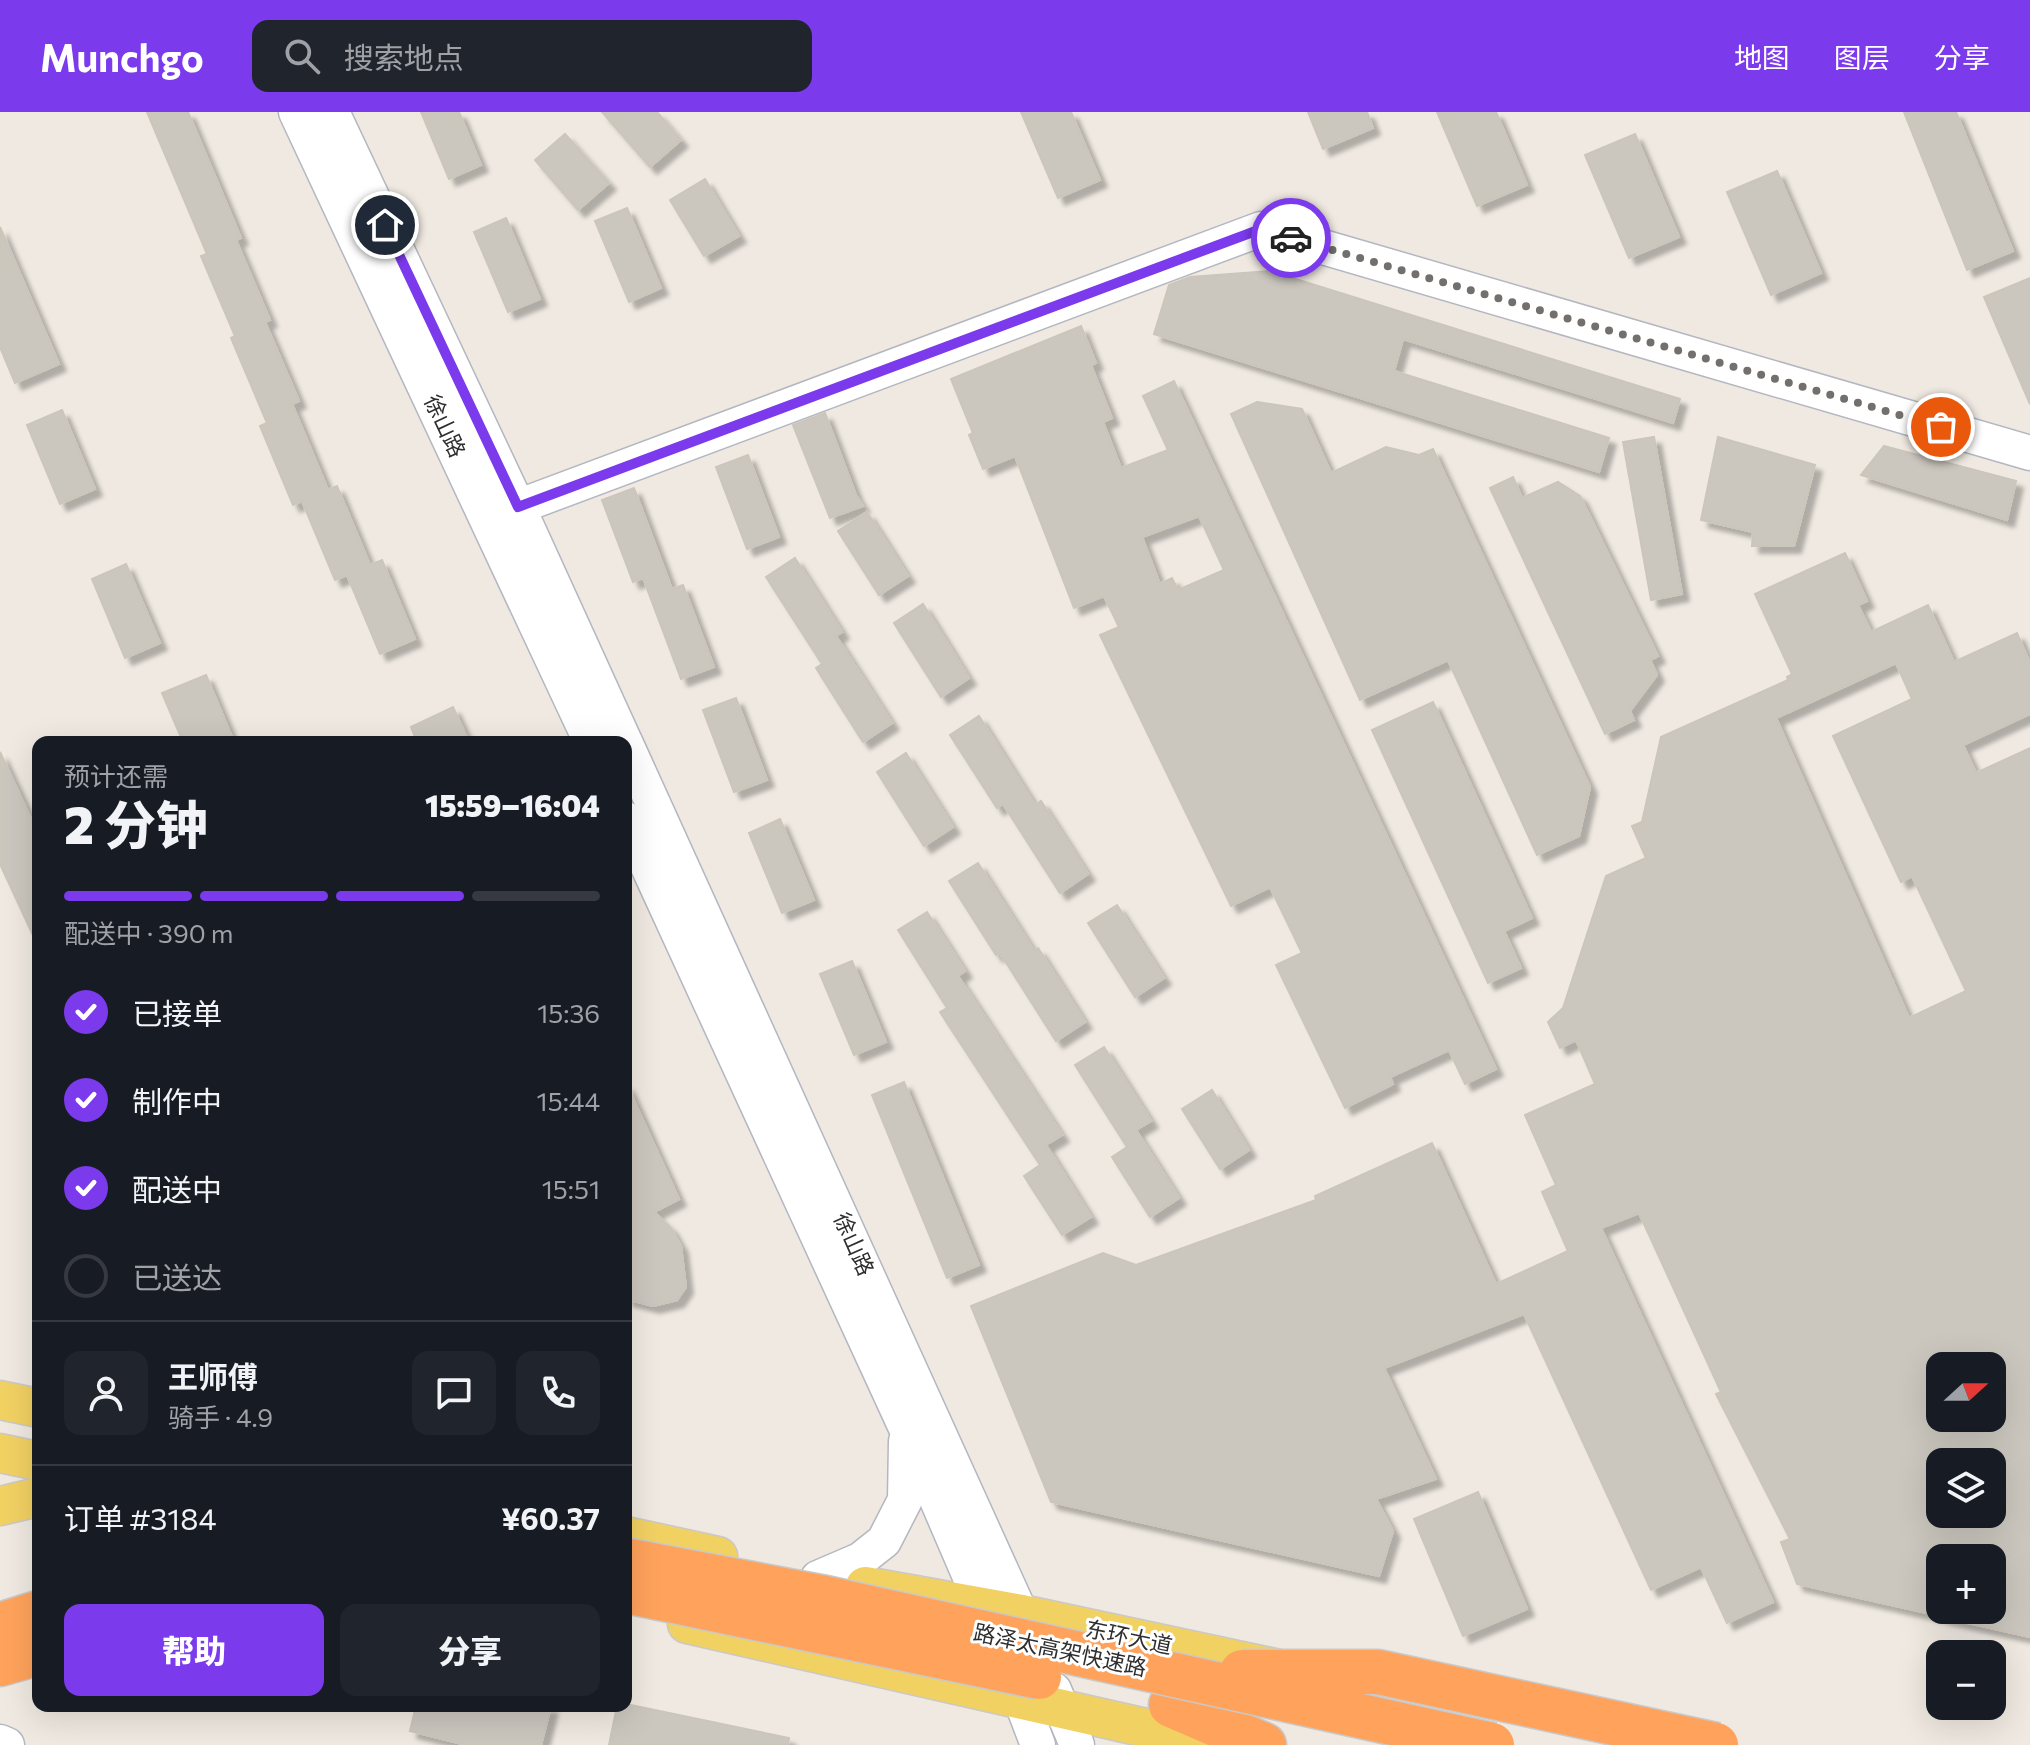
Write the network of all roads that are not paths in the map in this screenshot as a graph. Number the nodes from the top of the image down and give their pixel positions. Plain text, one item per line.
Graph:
1 (296, 112) edge
2 (332, 112) edge
3 (2030, 453) edge
4 (503, 512) junction
5 (589, 736) edge
6 (622, 736) edge
7 (632, 756) edge
8 (632, 832) edge
9 (0, 1400) edge
10 (32, 1407) edge
11 (906, 1428) junction
12 (0, 1453) edge
13 (32, 1460) edge
14 (32, 1498) edge
15 (0, 1506) edge
16 (632, 1537) edge
17 (632, 1561) edge
18 (818, 1578) junction
19 (632, 1592) edge
20 (983, 1607) junction
21 (632, 1610) edge
22 (1022, 1614) junction
23 (32, 1615) edge
24 (0, 1625) edge
25 (32, 1655) edge
26 (0, 1664) edge
27 (1167, 1689) junction
28 (1021, 1699) junction
29 (1061, 1709) junction
30 (0, 1742) edge
31 (7, 1745) edge
32 (1038, 1745) edge
33 (1077, 1745) edge
34 (1221, 1745) edge
35 (1264, 1745) edge
36 (1356, 1745) edge
37 (1492, 1745) edge
38 (1630, 1745) edge
39 (1716, 1745) edge

1 - 4 main road, 徐山路
2 - 4 main road, 徐山路
3 - 4 main road
4 - 5 main road, 徐山路
4 - 6 main road, 徐山路
7 - 22 main road, 徐山路
8 - 11 main road, 徐山路
9 - 10 main road
11 - 18 main road
11 - 20 main road, 徐山路
12 - 13 main road
14 - 15 main road
16 - 18 main road, 东环大道
17 - 27 highway, 路泽太高架快速路, bridge
18 - 20 main road, 东环大道
19 - 27 highway, 路泽太高架快速路, bridge
20 - 22 main road, 东环大道
20 - 28 main road, 徐山路
21 - 28 main road
22 - 29 main road, 徐山路
22 - 38 main road, 东环大道
23 - 24 highway
25 - 26 highway
27 - 35 highway
27 - 36 highway, 路泽太高架快速路
27 - 37 highway, 路泽太高架快速路, bridge
27 - 39 highway, bridge
28 - 29 main road
28 - 32 main road, 徐山路
29 - 33 main road, 徐山路
29 - 34 main road
30 - 31 main road

